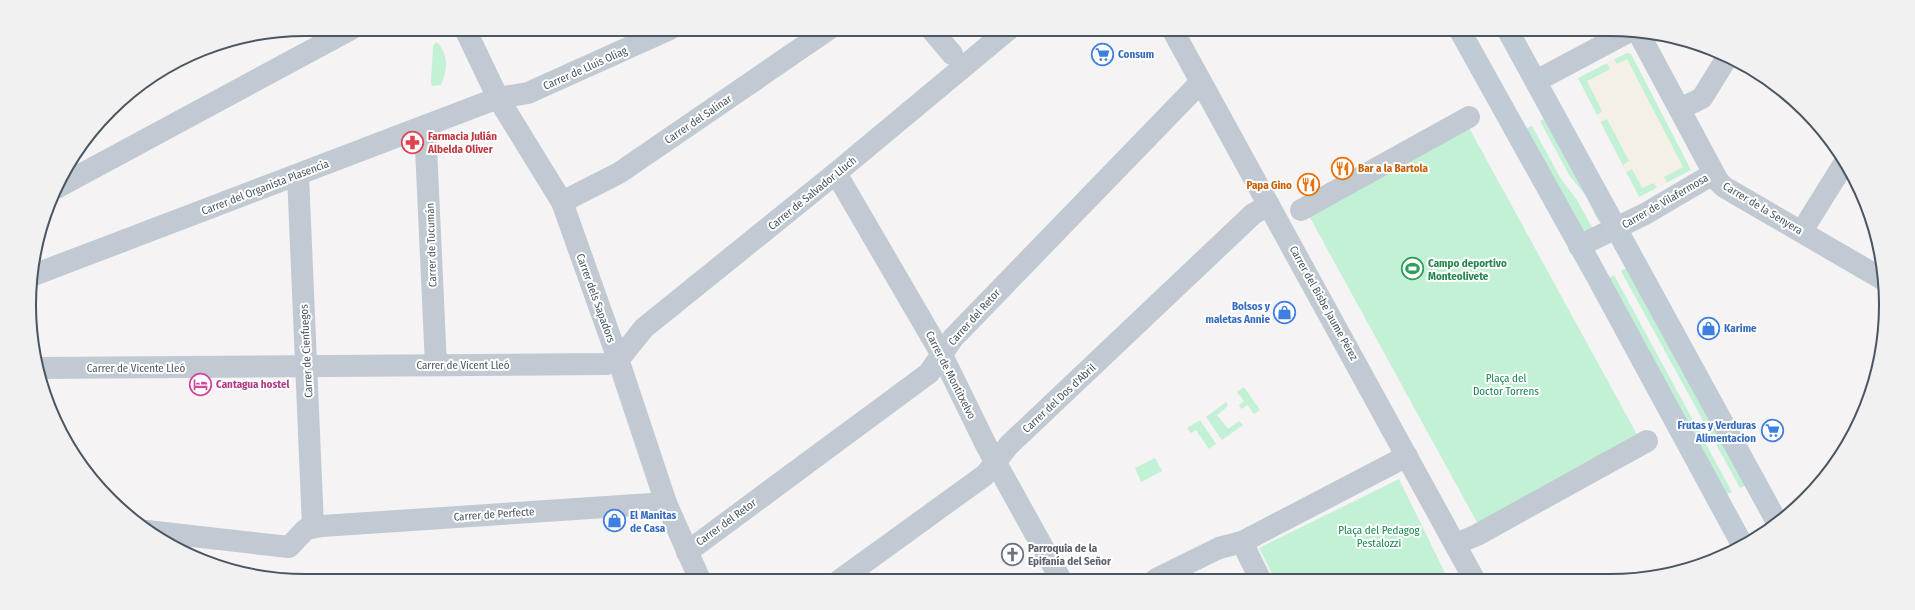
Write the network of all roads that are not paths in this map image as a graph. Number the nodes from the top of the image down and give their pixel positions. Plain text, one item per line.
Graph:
1 (338, 36) edge
2 (468, 36) edge
3 (654, 36) edge
4 (819, 36) edge
5 (937, 36) edge
6 (1001, 36) edge
7 (1176, 36) edge
8 (1463, 36) edge
9 (1511, 36) edge
10 (1630, 37) edge
11 (1639, 38) edge
12 (952, 54) dead end
13 (1724, 62) edge
14 (1536, 81) junction
15 (1200, 83) junction
16 (498, 98) junction
17 (1680, 109) junction
18 (1469, 117) dead end
19 (425, 126) junction
20 (1841, 168) edge
21 (836, 173) junction
22 (1713, 174) junction
23 (298, 175) junction
24 (66, 183) edge
25 (562, 202) junction
26 (1269, 205) junction
27 (1301, 210) dead end
28 (1617, 228) junction
29 (1802, 232) junction
30 (1579, 246) junction
31 (38, 273) edge
32 (1877, 276) edge
33 (942, 355) junction
34 (618, 358) junction
35 (436, 365) junction
36 (306, 367) junction
37 (43, 368) edge
38 (1646, 441) dead end
39 (1407, 456) junction
40 (995, 461) junction
41 (666, 503) junction
42 (1775, 518) edge
43 (317, 526) junction
44 (162, 533) edge
45 (1739, 541) edge
46 (1242, 542) junction
47 (1456, 544) junction
48 (687, 552) junction
49 (697, 574) edge
50 (848, 574) edge
51 (1057, 574) edge
52 (1168, 574) edge
53 (1258, 574) edge
54 (1471, 574) edge

1 - 24 street
2 - 16 street, Carrer dels Sapadors
3 - 16 street, Carrer de Lluís Oliag
4 - 25 street, Carrer del Salinar
5 - 12 street
6 - 21 street, Carrer de Salvador Lluch
7 - 15 street, Carrer del Bisbe Jaume Pérez
8 - 30 main road
9 - 14 main road
10 - 14 street
11 - 17 street, Carrer de la Senyera
13 - 17 street
14 - 28 main road
15 - 26 street, Carrer del Bisbe Jaume Pérez
15 - 33 street, Carrer del Retor
16 - 19 street, Carrer del Organista Plasencia
16 - 25 street, Carrer dels Sapadors
17 - 22 street, Carrer de la Senyera
18 - 27 street
19 - 23 street, Carrer del Organista Plasencia
19 - 35 street, Carrer de Tucumán
20 - 29 street
21 - 33 street, Carrer de Montitxelvo
21 - 34 street, Carrer de Salvador Lluch
22 - 28 street, Carrer de Vilafermosa
22 - 29 street, Carrer de la Senyera
23 - 31 street, Carrer del Organista Plasencia
23 - 36 street, Carrer de Cienfuegos
25 - 34 street, Carrer dels Sapadors
26 - 39 street, Carrer del Bisbe Jaume Pérez
26 - 40 street, Carrer del Dos d'Abril
28 - 30 street, Carrer de Vilafermosa
28 - 42 main road
29 - 32 street, Carrer de la Senyera
30 - 45 main road
33 - 40 street, Carrer de Montitxelvo
33 - 48 street, Carrer del Retor
34 - 35 street, Carrer de Vicent Lleó
34 - 41 street, Carrer dels Sapadors
35 - 36 street, Carrer de Vicent Lleó
36 - 37 street, Carrer de Vicente Lleó
36 - 43 street, Carrer de Cienfuegos
38 - 47 street
39 - 46 street
39 - 47 street, Carrer del Bisbe Jaume Pérez
40 - 50 street, Carrer del Dos d'Abril
40 - 51 street, Carrer de Montitxelvo
41 - 43 street, Carrer de Perfecte
41 - 48 street, Carrer dels Sapadors
43 - 44 street
46 - 52 street
46 - 53 street
47 - 54 street, Carrer del Bisbe Jaume Pérez
48 - 49 street, Carrer dels Sapadors

